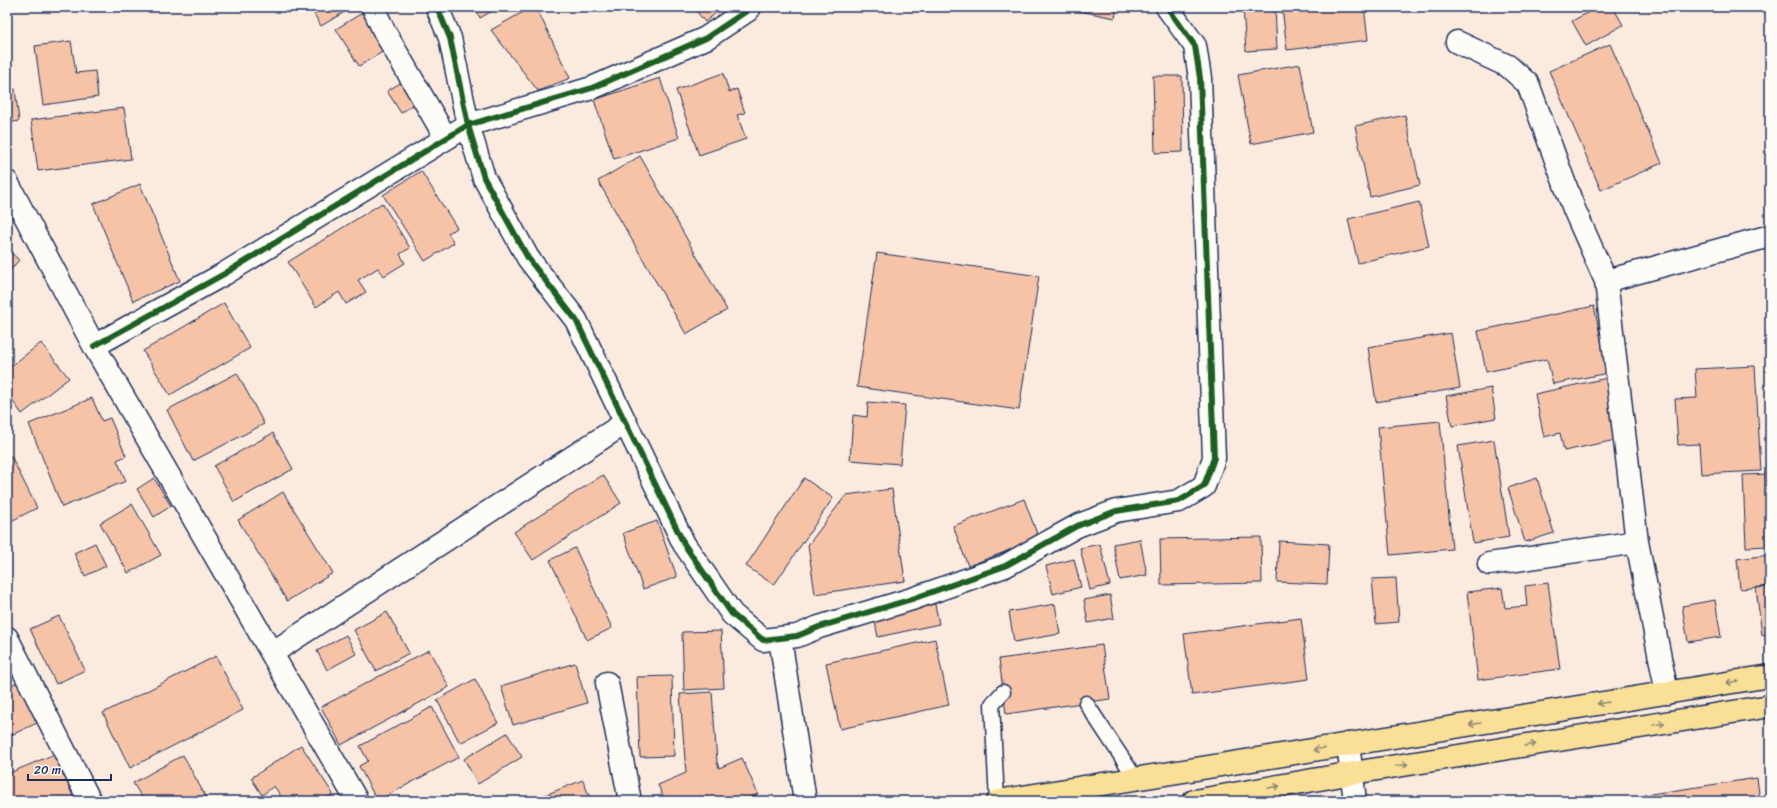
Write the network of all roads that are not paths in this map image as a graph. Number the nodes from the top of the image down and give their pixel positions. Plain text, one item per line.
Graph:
1 (374, 7) edge
2 (437, 7) edge
3 (750, 7) edge
4 (1167, 7) edge
5 (1456, 42) dead end
6 (468, 125) junction
7 (446, 138) junction
8 (7, 182) edge
9 (1770, 236) edge
10 (1606, 281) junction
11 (94, 346) junction
12 (626, 423) junction
13 (1637, 542) junction
14 (1489, 564) dead end
15 (7, 638) edge
16 (780, 638) junction
17 (272, 653) junction
18 (1770, 676) edge
19 (607, 683) dead end
20 (1003, 692) dead end
21 (1667, 693) junction
22 (1086, 703) dead end
23 (1770, 706) edge
24 (1348, 744) junction
25 (1353, 773) junction
26 (1136, 779) junction
27 (90, 801) edge
28 (357, 801) edge
29 (630, 801) edge
30 (805, 801) edge
31 (998, 801) edge
32 (1194, 801) edge
33 (1355, 801) edge

1 - 7 street
2 - 6 street
3 - 6 street
4 - 16 street
5 - 10 street
6 - 7 street
6 - 12 street
7 - 11 street
8 - 11 street
9 - 10 street
10 - 13 street
11 - 17 street
12 - 16 street
12 - 17 street
13 - 14 street
13 - 21 street
15 - 27 street
16 - 30 street
17 - 28 street
18 -> 21 main road
19 - 29 street
20 - 31 lane
21 -> 24 main road
22 - 26 lane
25 -> 23 main road
24 - 25 street
24 -> 26 main road
32 -> 25 main road
25 - 33 street
26 - 31 main road

